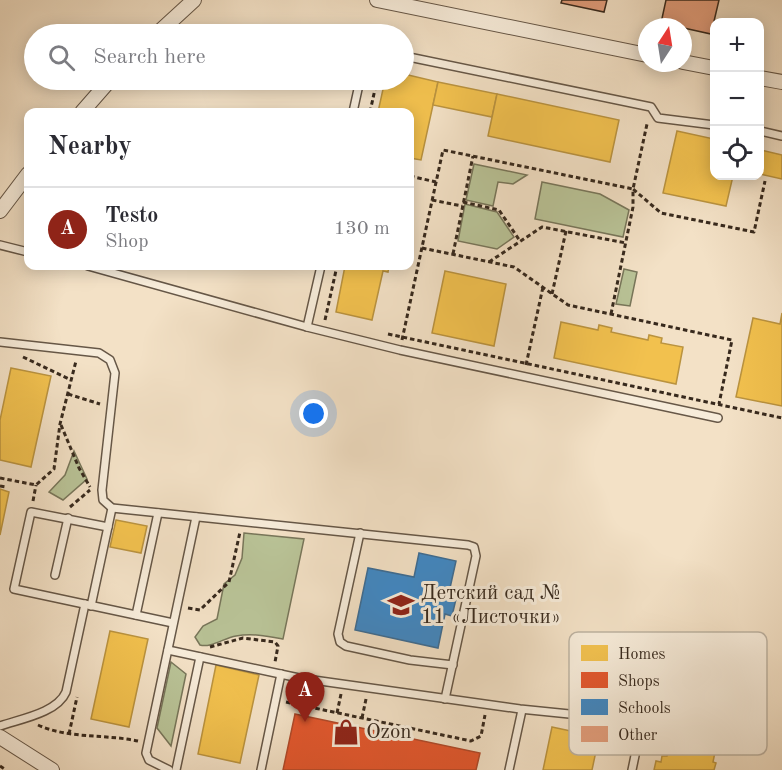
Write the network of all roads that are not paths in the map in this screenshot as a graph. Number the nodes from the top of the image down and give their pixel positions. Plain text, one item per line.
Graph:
1 (194, 0) edge
2 (377, 0) edge
3 (168, 24) edge
4 (638, 53) edge
5 (414, 58) edge
6 (692, 64) edge
7 (710, 68) edge
8 (764, 79) edge
9 (782, 82) edge
10 (101, 90) edge
11 (358, 90) edge
12 (86, 108) edge
13 (354, 108) edge
14 (710, 124) edge
15 (764, 132) edge
16 (782, 136) edge
17 (24, 179) edge
18 (0, 211) edge
19 (0, 245) edge
20 (24, 251) edge
21 (102, 270) edge
22 (320, 270) edge
23 (306, 327) junction
24 (0, 342) edge
25 (718, 418) dead end
26 (112, 508) junction
27 (158, 513) junction
28 (196, 516) junction
29 (68, 518) junction
30 (108, 527) junction
31 (360, 533) junction
32 (55, 575) dead end
33 (88, 605) junction
34 (136, 615) junction
35 (173, 623) junction
36 (168, 650) junction
37 (200, 657) junction
38 (453, 665) junction
39 (281, 674) junction
40 (445, 699) junction
41 (522, 710) junction
42 (569, 715) edge
43 (0, 726) edge
44 (0, 736) edge
45 (635, 755) edge
46 (52, 770) edge
47 (169, 770) edge
48 (176, 770) edge
49 (261, 770) edge
50 (509, 770) edge
51 (632, 770) edge

1 - 3 street
2 - 4 street
5 - 14 lane
6 - 7 street
8 - 9 street
10 - 12 street
11 - 13 lane
15 - 16 lane
17 - 18 street
19 - 20 lane
21 - 23 lane
22 - 23 lane
23 - 25 lane
24 - 26 lane
26 - 27 lane
26 - 30 lane
27 - 28 lane
27 - 34 lane
28 - 31 lane
28 - 35 lane
29 - 30 lane
29 - 32 lane
29 - 33 lane
30 - 33 lane
31 - 38 lane
31 - 38 lane
33 - 34 lane
33 - 43 lane
34 - 35 lane
35 - 36 lane
36 - 37 lane
36 - 47 lane
37 - 39 lane
37 - 48 lane
38 - 40 lane
39 - 40 lane
39 - 49 lane
40 - 41 lane
41 - 42 lane
41 - 50 lane
44 - 46 street
45 - 51 lane

